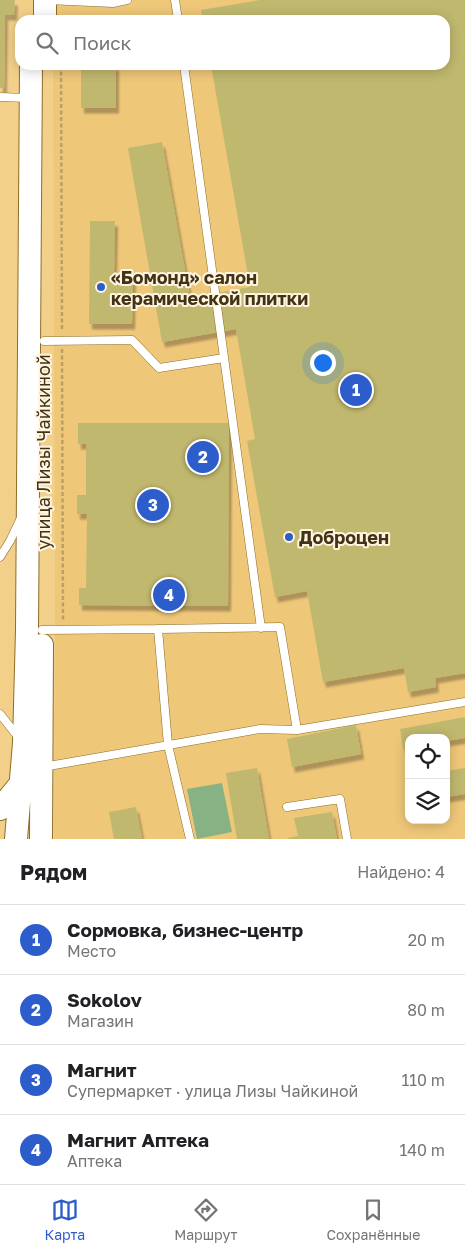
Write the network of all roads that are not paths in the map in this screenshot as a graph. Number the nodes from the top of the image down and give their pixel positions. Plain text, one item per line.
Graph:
1 (31, 0) edge
2 (45, 0) edge
3 (127, 0) edge
4 (175, 0) edge
5 (31, 15) edge
6 (45, 15) edge
7 (177, 15) edge
8 (31, 70) edge
9 (45, 70) edge
10 (185, 70) edge
11 (0, 97) edge
12 (31, 98) junction
13 (44, 341) junction
14 (224, 358) junction
15 (28, 505) junction
16 (0, 557) edge
17 (261, 628) junction
18 (158, 629) junction
19 (37, 633) junction
20 (465, 702) edge
21 (0, 714) edge
22 (297, 730) junction
23 (24, 743) junction
24 (168, 744) junction
25 (41, 767) junction
26 (21, 783) junction
27 (287, 807) dead end
28 (0, 809) edge
29 (16, 839) edge
30 (40, 839) edge
31 (190, 839) edge
32 (347, 839) edge

1 - 5 main road
2 - 3 lane
2 - 6 main road
4 - 7 lane
8 - 12 main road, улица Лизы Чайкиной
9 - 13 main road, улица Лизы Чайкиной
10 - 14 lane
11 - 12 lane
12 - 15 main road, улица Лизы Чайкиной
13 - 14 lane
13 - 19 main road, улица Лизы Чайкиной
14 - 17 lane
15 - 16 lane
15 - 19 main road, улица Лизы Чайкиной
17 - 18 lane
17 - 22 lane
18 - 19 lane
18 - 24 lane
19 - 23 main road, улица Лизы Чайкиной
19 - 25 main road, улица Лизы Чайкиной
20 - 22 lane
21 - 23 lane
22 - 24 lane
23 - 26 main road, улица Лизы Чайкиной
24 - 25 lane
24 - 31 lane
25 - 30 main road, улица Лизы Чайкиной
26 - 28 main road
26 - 29 main road, улица Лизы Чайкиной
27 - 32 lane

